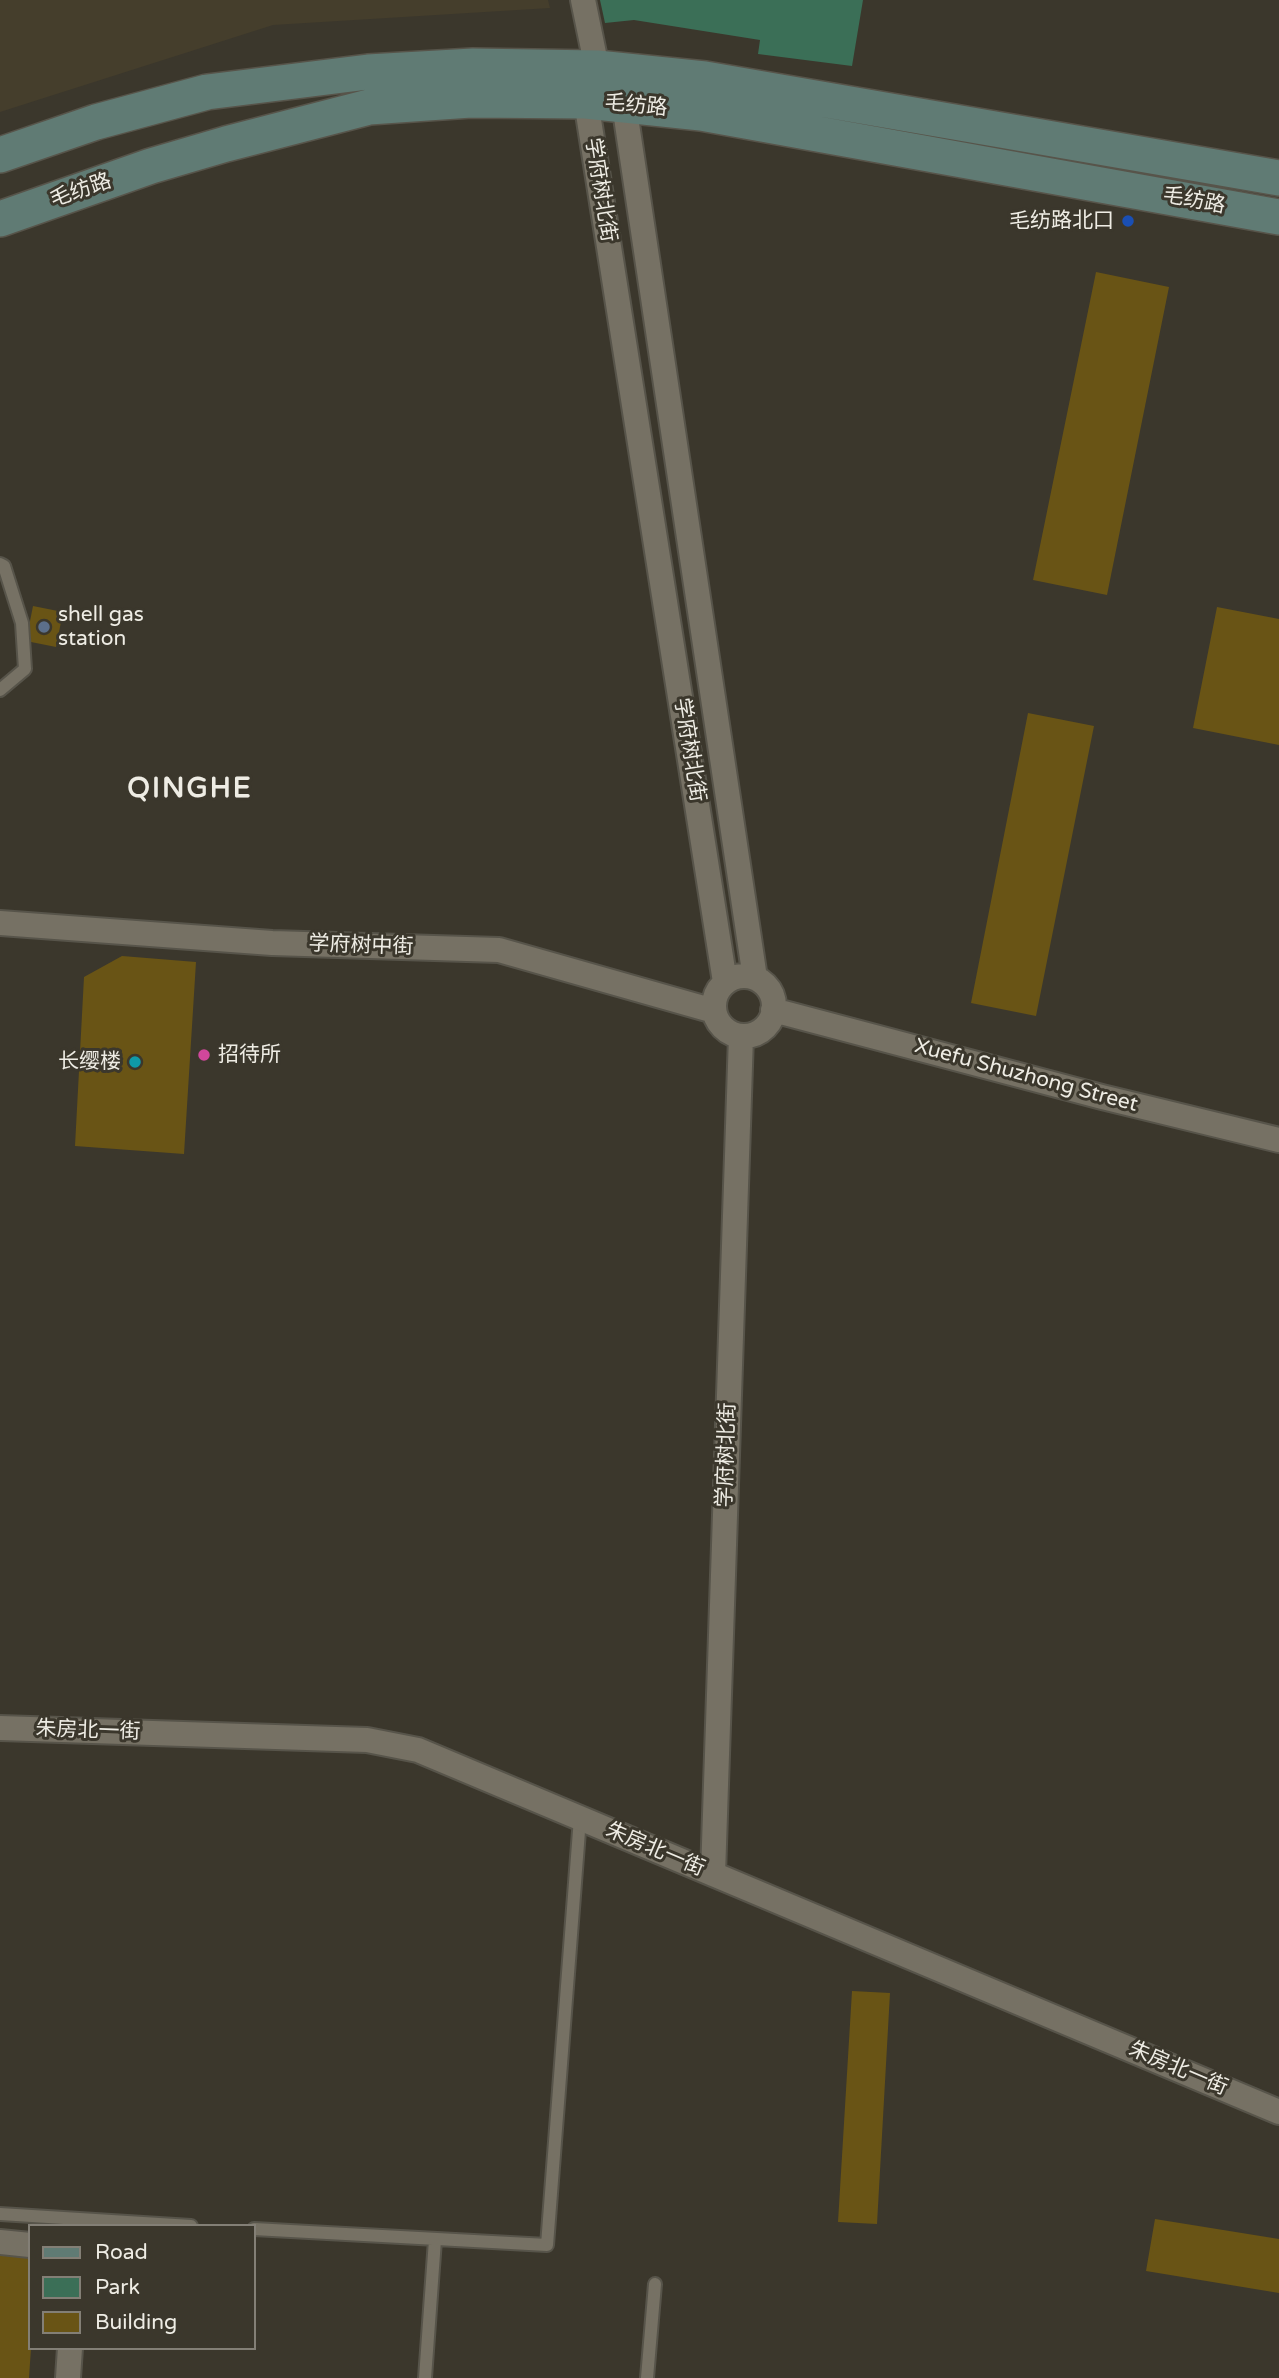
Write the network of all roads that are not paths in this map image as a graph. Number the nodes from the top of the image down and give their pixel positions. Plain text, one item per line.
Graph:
1 (583, 0) edge
2 (597, 68) junction
3 (586, 101) junction
4 (624, 104) junction
5 (0, 155) edge
6 (1279, 178) edge
7 (1279, 217) edge
8 (0, 219) edge
9 (0, 564) edge
10 (0, 690) edge
11 (0, 923) edge
12 (755, 978) junction
13 (725, 982) junction
14 (773, 1010) junction
15 (714, 1011) junction
16 (741, 1036) junction
17 (1279, 1140) edge
18 (0, 1728) edge
19 (580, 1818) junction
20 (713, 1874) junction
21 (1279, 2112) edge
22 (0, 2214) edge
23 (159, 2224) edge
24 (256, 2229) edge
25 (435, 2240) junction
26 (0, 2242) edge
27 (28, 2245) edge
28 (655, 2284) dead end
29 (70, 2350) edge
30 (68, 2378) edge
31 (425, 2378) edge
32 (647, 2378) edge

1 - 2 street
2 - 3 street, 学府树北街
2 - 4 street, 学府树北街
2 - 5 main road, 毛纺路
2 - 6 main road, 毛纺路
3 - 4 main road, 毛纺路
3 - 8 main road, 毛纺路
3 - 13 street, 学府树北街
4 - 7 main road, 毛纺路
4 - 12 street, 学府树北街
9 - 10 lane
11 - 15 street, 学府树中街
12 - 13 street
12 - 14 street
13 - 15 street
14 - 16 street
14 - 17 street, Xuefu Shuzhong Street
15 - 16 street
16 - 20 street, 学府树北街
18 - 19 street, 朱房北一街
19 - 20 street, 朱房北一街
19 - 25 lane
20 - 21 street, 朱房北一街
22 - 23 lane
24 - 25 lane
25 - 31 lane
26 - 27 street
28 - 32 lane
29 - 30 street

